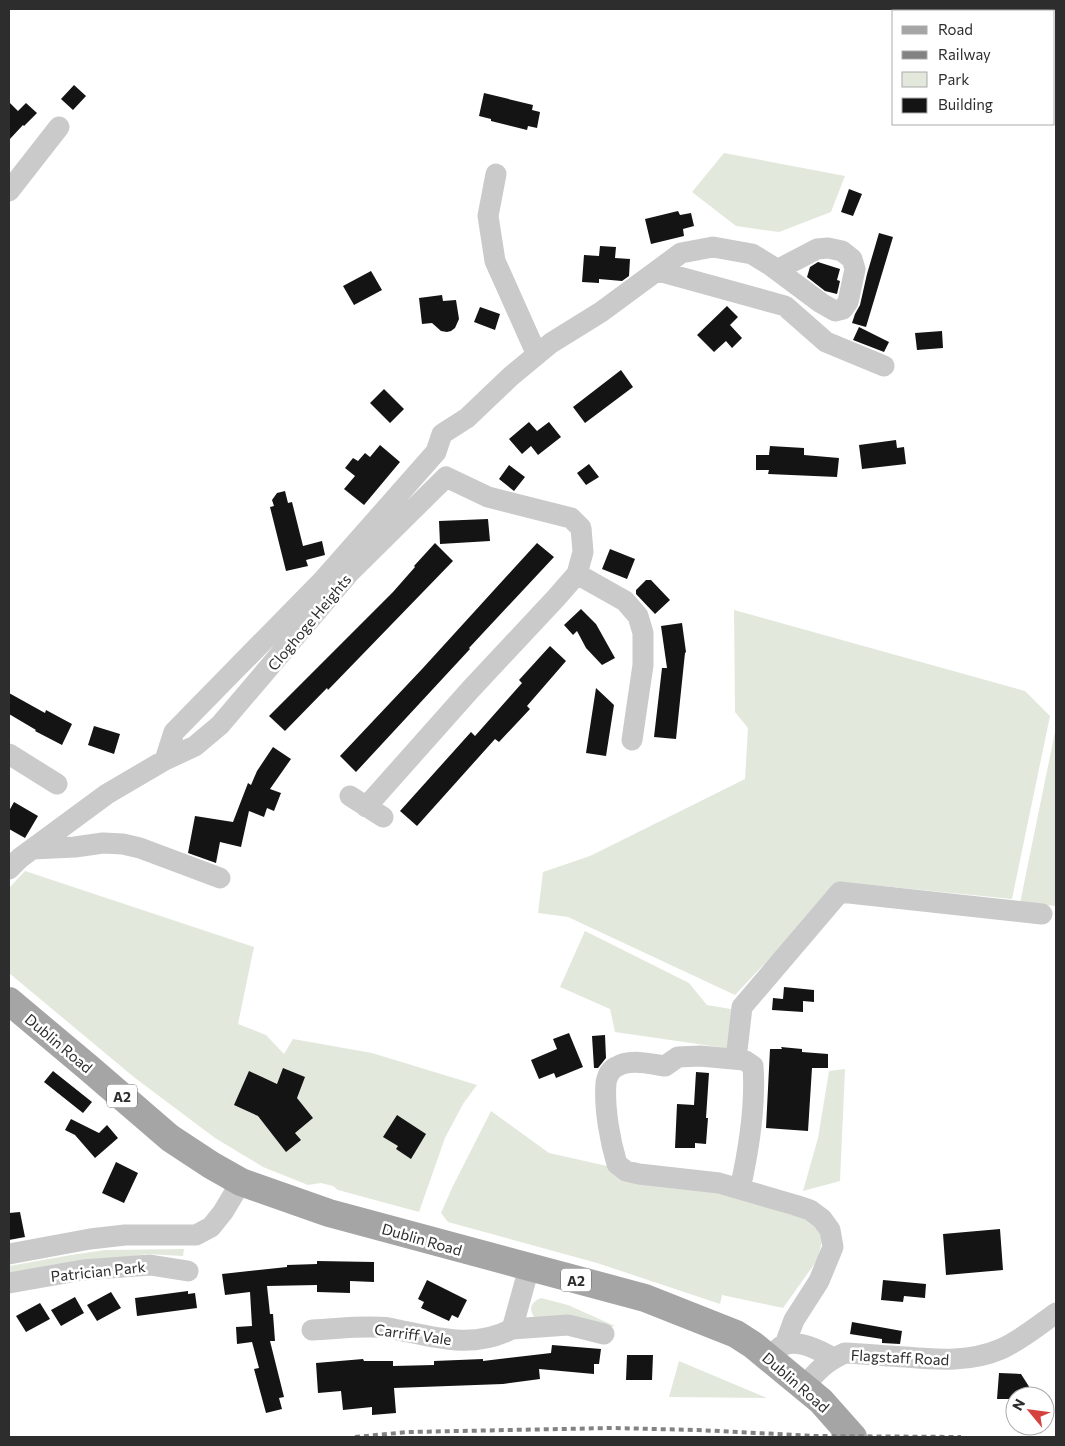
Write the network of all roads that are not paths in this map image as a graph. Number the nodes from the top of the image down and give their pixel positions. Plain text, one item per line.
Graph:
1 (59, 127) dead end
2 (496, 174) dead end
3 (9, 191) edge
4 (777, 270) dead end
5 (658, 271) junction
6 (537, 355) junction
7 (884, 366) dead end
8 (577, 574) junction
9 (632, 740) dead end
10 (9, 754) edge
11 (165, 760) junction
12 (57, 784) dead end
13 (366, 807) dead end
14 (32, 849) junction
15 (9, 869) edge
16 (220, 878) dead end
17 (1042, 914) dead end
18 (9, 1002) edge
19 (736, 1059) junction
20 (241, 1182) junction
21 (740, 1189) junction
22 (9, 1254) edge
23 (529, 1268) junction
24 (188, 1271) dead end
25 (9, 1283) edge
26 (1056, 1312) edge
27 (512, 1329) junction
28 (312, 1330) dead end
29 (604, 1334) dead end
30 (778, 1351) junction
31 (833, 1358) junction
32 (804, 1387) junction
33 (853, 1437) edge

1 - 3 street
2 - 6 street
4 - 5 street
5 - 6 street
5 - 7 street
6 - 11 street
8 - 9 street
8 - 11 street, Cloghoge Heights
8 - 13 street, Cloghoge Heights
10 - 12 street
11 - 14 street, Cloghoge Heights
14 - 15 street, Cloghoge Heights
14 - 16 street
17 - 19 street
18 - 20 main road, Dublin Road / A2
19 - 21 street
19 - 21 street
20 - 22 street
20 - 23 main road, Dublin Road / A2
21 - 30 street
23 - 27 street
23 - 30 main road, Dublin Road / A2
24 - 25 street, Patrician Park
26 - 31 street, Flagstaff Road
27 - 28 street, Carriff Vale
27 - 29 street, Carriff Vale
30 - 31 street
30 - 32 main road, Dublin Road / A2
31 - 32 street, Flagstaff Road
32 - 33 main road, Dublin Road / A2

